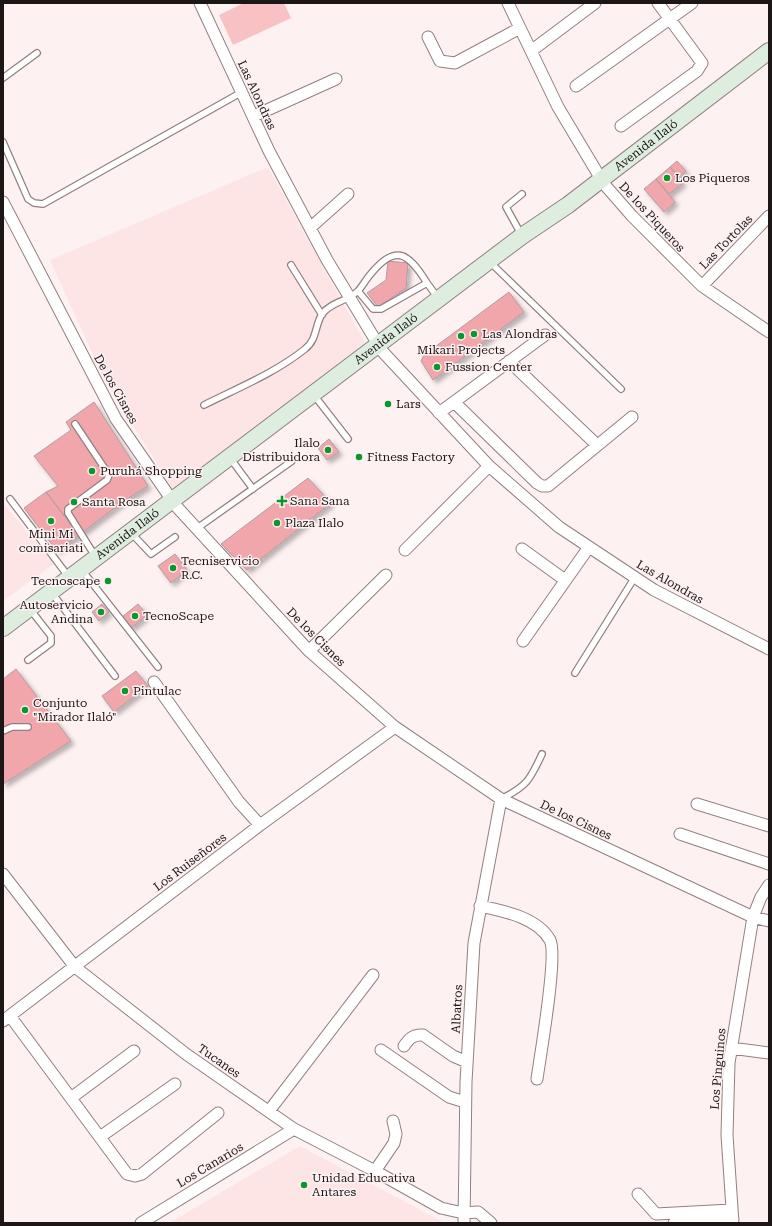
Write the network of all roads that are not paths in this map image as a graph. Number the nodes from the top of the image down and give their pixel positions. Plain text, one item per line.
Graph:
1 (200, 3) edge
2 (508, 3) edge
3 (595, 3) edge
4 (658, 3) edge
5 (692, 3) edge
6 (670, 19) junction
7 (520, 28) junction
8 (428, 37) dead end
9 (531, 51) junction
10 (769, 51) edge
11 (37, 53) dead end
12 (769, 60) edge
13 (3, 78) edge
14 (336, 79) dead end
15 (576, 86) dead end
16 (242, 92) junction
17 (254, 116) junction
18 (621, 126) dead end
19 (3, 142) edge
20 (602, 182) junction
21 (348, 194) dead end
22 (522, 194) dead end
23 (3, 202) edge
24 (769, 216) edge
25 (310, 228) junction
26 (522, 236) junction
27 (291, 265) dead end
28 (494, 266) junction
29 (427, 283) junction
30 (702, 286) junction
31 (354, 294) junction
32 (439, 300) junction
33 (322, 315) junction
34 (769, 332) edge
35 (545, 335) dead end
36 (380, 349) junction
37 (509, 361) junction
38 (621, 389) dead end
39 (317, 399) junction
40 (454, 402) junction
41 (204, 405) dead end
42 (439, 413) junction
43 (632, 417) dead end
44 (75, 424) dead end
45 (348, 439) dead end
46 (597, 445) junction
47 (292, 461) dead end
48 (233, 462) junction
49 (488, 466) junction
50 (253, 489) junction
51 (10, 499) dead end
52 (174, 503) junction
53 (196, 529) junction
54 (134, 536) junction
55 (176, 537) dead end
56 (589, 547) junction
57 (522, 549) dead end
58 (405, 550) dead end
59 (96, 558) junction
60 (85, 574) junction
61 (386, 575) dead end
62 (635, 577) junction
63 (69, 578) junction
64 (565, 580) junction
65 (55, 597) junction
66 (33, 613) junction
67 (3, 628) edge
68 (3, 635) edge
69 (523, 641) dead end
70 (769, 649) edge
71 (309, 651) junction
72 (28, 660) dead end
73 (158, 667) dead end
74 (575, 673) dead end
75 (115, 676) dead end
76 (154, 682) dead end
77 (28, 727) dead end
78 (395, 727) junction
79 (3, 731) edge
80 (542, 754) dead end
81 (501, 799) junction
82 (698, 804) dead end
83 (260, 825) junction
84 (769, 826) edge
85 (680, 834) dead end
86 (769, 864) edge
87 (3, 874) edge
88 (769, 884) edge
89 (480, 906) junction
90 (753, 917) junction
91 (769, 921) edge
92 (75, 967) junction
93 (373, 975) dead end
94 (7, 1018) edge
95 (404, 1046) dead end
96 (731, 1048) junction
97 (134, 1050) dead end
98 (381, 1050) dead end
99 (769, 1053) edge
100 (467, 1062) junction
101 (537, 1079) dead end
102 (175, 1084) dead end
103 (71, 1098) junction
104 (465, 1102) junction
105 (269, 1111) junction
106 (218, 1113) dead end
107 (393, 1121) dead end
108 (294, 1129) junction
109 (100, 1137) junction
110 (375, 1171) junction
111 (638, 1194) dead end
112 (732, 1217) edge
113 (463, 1218) edge
114 (141, 1223) edge
115 (491, 1223) edge
116 (674, 1223) edge

1 - 16 street, Las Alondras
2 - 7 street, De los Piqueros
3 - 9 street
4 - 6 street
5 - 6 street
6 - 15 street
6 - 18 street
7 - 8 street
7 - 9 street, De los Piqueros
9 - 20 street, De los Piqueros
10 - 20 main road, Avenida Ilaló
11 - 13 lane
12 - 20 main road, Avenida Ilaló
14 - 17 street
16 - 17 street, Las Alondras
16 - 19 lane
17 - 25 street, Las Alondras
20 - 26 main road, Avenida Ilaló
20 - 28 main road, Avenida Ilaló
20 - 30 street, De los Piqueros
21 - 25 street
22 - 26 lane
23 - 52 street, De los Cisnes
24 - 30 street, Las Tortolas
25 - 31 street, Las Alondras
26 - 32 main road, Avenida Ilaló
27 - 33 lane
28 - 36 main road, Avenida Ilaló
28 - 38 lane
29 - 31 lane
29 - 31 lane
29 - 32 lane
30 - 34 street, De los Piqueros
31 - 33 lane
31 - 36 street, Las Alondras
32 - 36 main road, Avenida Ilaló
33 - 41 lane
35 - 37 street
36 - 39 main road, Avenida Ilaló
36 - 42 street, Las Alondras
36 - 52 main road, Avenida Ilaló
37 - 40 street
37 - 46 street
39 - 45 lane
39 - 48 main road, Avenida Ilaló
40 - 42 street
40 - 46 street
42 - 49 street, Las Alondras
43 - 46 street
44 - 59 lane
47 - 50 lane
48 - 50 lane
48 - 52 main road, Avenida Ilaló
49 - 56 street, Las Alondras
49 - 58 street
50 - 53 lane
51 - 63 lane
52 - 53 street, De los Cisnes
52 - 54 main road, Avenida Ilaló
52 - 59 main road, Avenida Ilaló
53 - 71 street, De los Cisnes
54 - 55 lane
54 - 60 main road, Avenida Ilaló
56 - 62 street, Las Alondras
56 - 64 street
57 - 64 street
59 - 63 main road, Avenida Ilaló
60 - 65 main road, Avenida Ilaló
60 - 73 lane
61 - 71 street
62 - 70 street, Las Alondras
62 - 74 lane
63 - 67 main road, Avenida Ilaló
64 - 69 street
65 - 66 main road, Avenida Ilaló
65 - 75 lane
66 - 68 main road, Avenida Ilaló
66 - 72 lane
71 - 78 street, De los Cisnes
76 - 83 street
77 - 79 lane
78 - 81 street, De los Cisnes
78 - 83 street, Los Ruiseñores
80 - 81 lane
81 - 89 street, Albatros
81 - 90 street, De los Cisnes
82 - 84 street
83 - 92 street, Los Ruiseñores
85 - 86 street
87 - 92 street, Tucanes
88 - 90 street, Los Pinguinos
89 - 100 street, Albatros
89 - 101 street
90 - 91 street, De los Cisnes
90 - 96 street, Los Pinguinos
92 - 94 street, Los Ruiseñores
92 - 105 street, Tucanes
93 - 105 street
94 - 103 street
95 - 100 street
96 - 99 street
96 - 112 street, Los Pinguinos
97 - 103 street
98 - 104 street
100 - 104 street, Albatros
102 - 109 street
103 - 109 street
104 - 113 street, Albatros
105 - 108 street, Tucanes
106 - 109 street
107 - 110 street
108 - 110 street, Tucanes
108 - 114 street, Los Canarios
110 - 113 street, Tucanes
111 - 112 street
112 - 116 street
113 - 115 street, Tucanes

